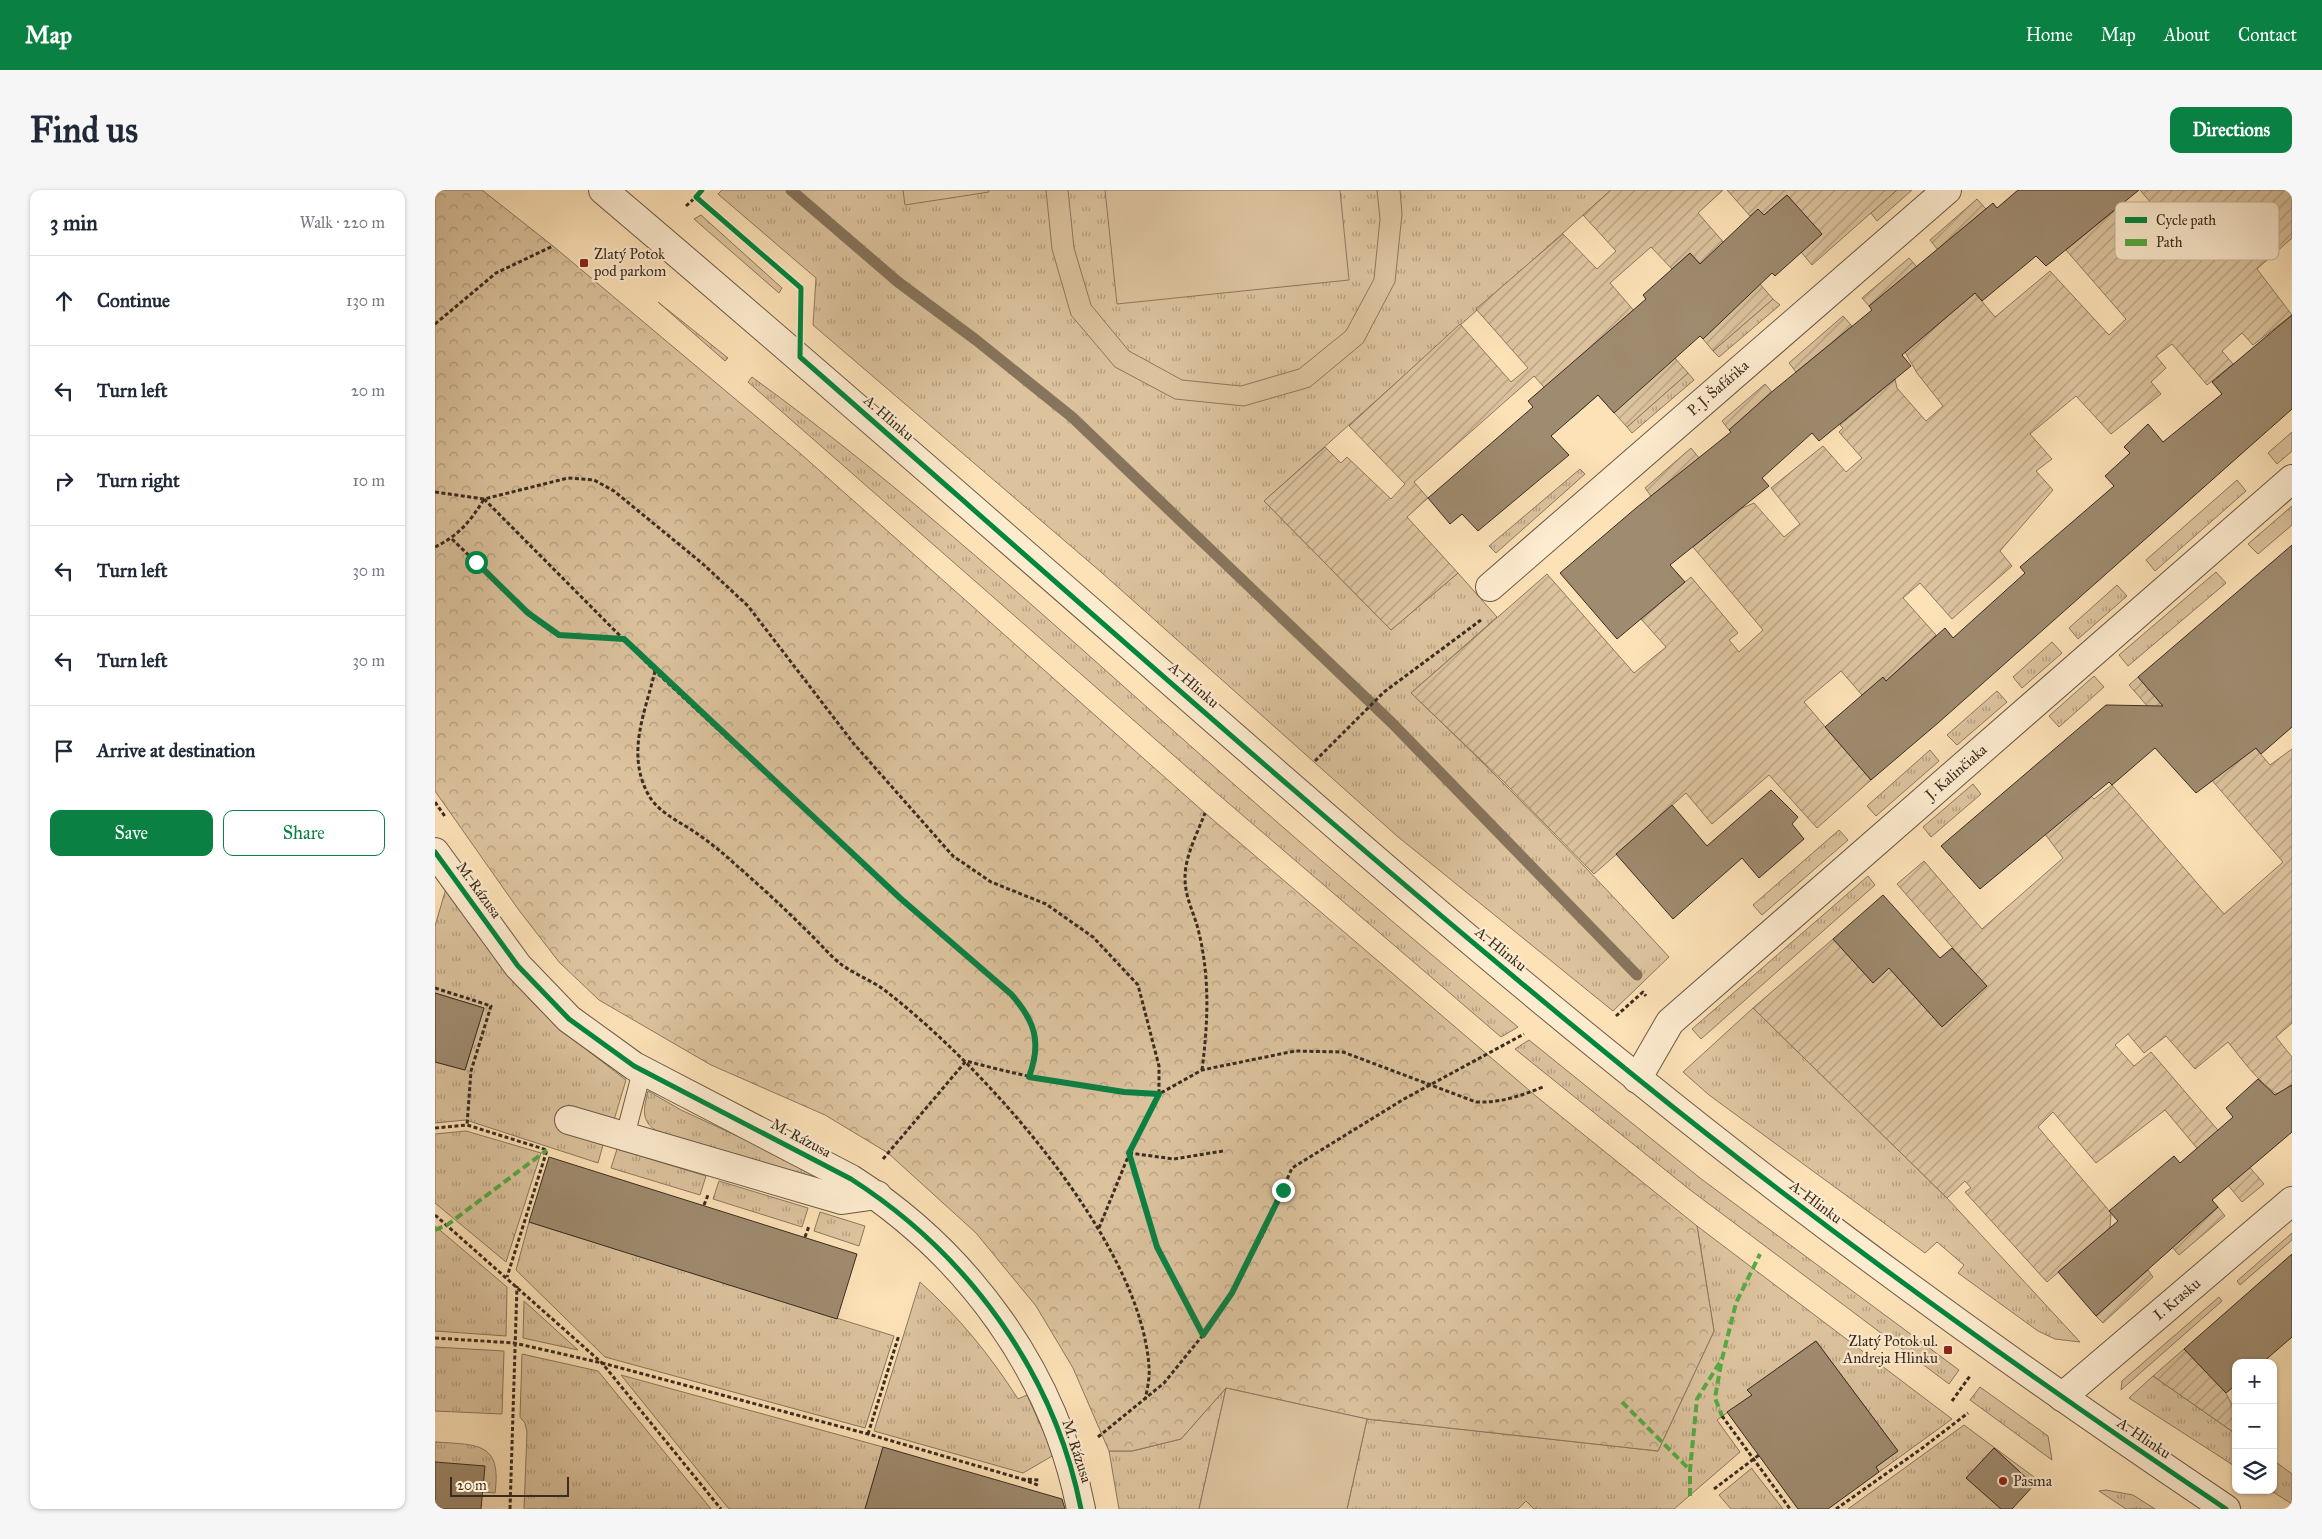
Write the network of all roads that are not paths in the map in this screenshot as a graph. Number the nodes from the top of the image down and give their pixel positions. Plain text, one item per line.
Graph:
1 (603, 190) edge
2 (1947, 190) edge
3 (2292, 478) edge
4 (1489, 587) road end
5 (435, 852) edge
6 (642, 1071) junction
7 (1637, 1079) junction
8 (569, 1120) dead end
9 (625, 1136) junction
10 (877, 1195) junction
11 (2292, 1201) edge
12 (2062, 1397) junction
13 (1081, 1509) edge
14 (2227, 1509) edge

1 - 7 street, A. Hlinku
2 - 4 street, P. J. Šafárika
3 - 7 street, J. Kalinčiaka
5 - 6 street, M. Rázusa
6 - 9 lane
6 - 10 street, M. Rázusa
7 - 12 street, A. Hlinku
8 - 9 street
9 - 10 street
10 - 13 street, M. Rázusa
11 - 12 street, I. Krasku
12 - 14 street, A. Hlinku

